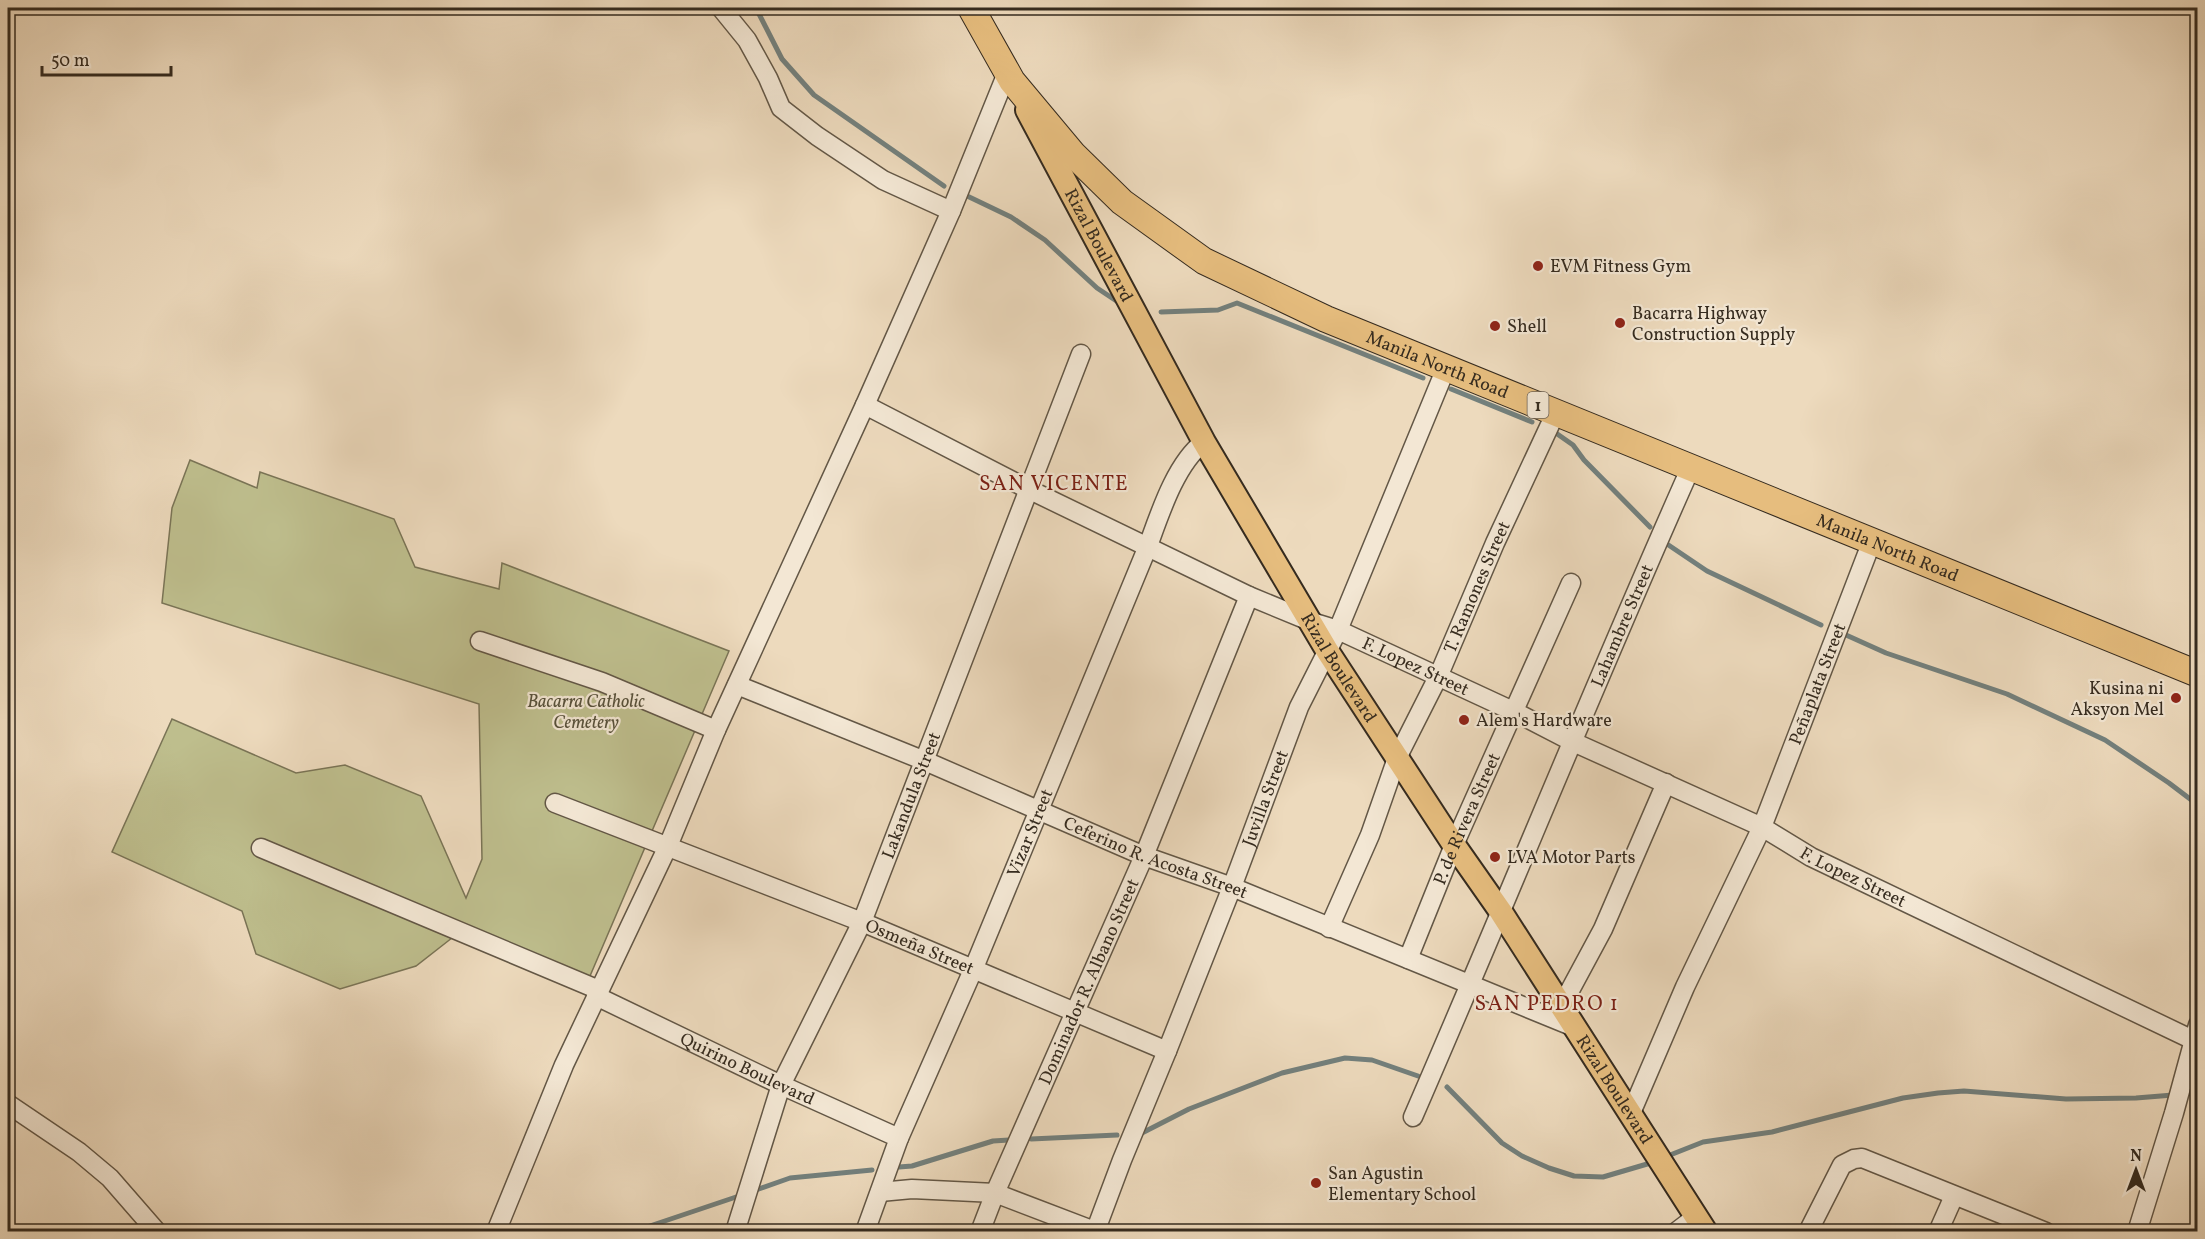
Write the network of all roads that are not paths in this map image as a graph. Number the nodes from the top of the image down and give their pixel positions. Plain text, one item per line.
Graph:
1 (721, 8) edge
2 (971, 8) edge
3 (1010, 77) junction
4 (951, 211) junction
5 (1081, 354) dead end
6 (1446, 368) junction
7 (865, 405) junction
8 (1556, 412) junction
9 (1204, 442) junction
10 (1691, 467) junction
11 (1028, 489) junction
12 (1872, 541) junction
13 (1148, 546) junction
14 (1571, 583) dead end
15 (1250, 596) junction
16 (1312, 622) junction
17 (1338, 630) junction
18 (480, 641) dead end
19 (1328, 652) junction
20 (2198, 674) edge
21 (1438, 678) junction
22 (737, 685) junction
23 (1515, 712) junction
24 (716, 730) junction
25 (1571, 741) junction
26 (1397, 758) junction
27 (925, 761) junction
28 (1666, 783) junction
29 (555, 803) dead end
30 (1038, 809) junction
31 (1762, 827) junction
32 (1454, 845) junction
33 (668, 846) junction
34 (261, 848) dead end
35 (1144, 856) junction
36 (1232, 887) junction
37 (1501, 912) junction
38 (862, 922) junction
39 (1329, 928) junction
40 (1408, 959) junction
41 (973, 970) junction
42 (1471, 984) junction
43 (598, 993) junction
44 (1561, 1006) junction
45 (1076, 1013) junction
46 (1574, 1027) junction
47 (2195, 1032) edge
48 (1167, 1052) junction
49 (781, 1086) junction
50 (8, 1104) edge
51 (1413, 1117) dead end
52 (1635, 1120) junction
53 (899, 1138) junction
54 (880, 1192) junction
55 (995, 1193) junction
56 (1954, 1196) junction
57 (1701, 1224) edge
58 (1096, 1231) edge
59 (157, 1232) edge
60 (496, 1232) edge
61 (735, 1232) edge
62 (865, 1232) edge
63 (980, 1232) edge
64 (1676, 1232) edge
65 (1808, 1232) edge
66 (1938, 1232) edge
67 (2046, 1232) edge
68 (2137, 1232) edge

1 - 4 street
2 - 3 highway, Manila North Road / 1
3 - 4 street
3 - 6 highway, Manila North Road / 1
3 - 9 main road, Rizal Boulevard
4 - 7 street
5 - 11 street, Lakandula Street
6 - 8 highway, Manila North Road / 1
6 - 17 street, Juvilla Street
7 - 11 street, F. Lopez Street
7 - 22 street
8 - 10 highway, Manila North Road / 1
8 - 21 street, T. Ramones Street
9 - 13 street, Vizar Street
9 - 16 main road, Rizal Boulevard
10 - 12 highway, Manila North Road / 1
10 - 25 street, Lahambre Street
11 - 13 street, F. Lopez Street
11 - 27 street, Lakandula Street
12 - 20 highway, Manila North Road / 1
12 - 31 street, Peñaplata Street
13 - 15 street, F. Lopez Street
13 - 30 street, Vizar Street
14 - 23 street, P. de Rivera Street
15 - 16 street, F. Lopez Street
15 - 35 street, Dominador R. Albano Street
16 - 17 street, F. Lopez Street
16 - 19 main road, Rizal Boulevard
17 - 19 street, Juvilla Street
17 - 21 street, F. Lopez Street
18 - 24 street
19 - 26 main road, Rizal Boulevard
19 - 36 street, Juvilla Street
21 - 23 street, F. Lopez Street
21 - 26 street, T. Ramones Street
22 - 24 street
22 - 27 street, Ceferino R. Acosta Street
23 - 25 street, F. Lopez Street
23 - 32 street, P. de Rivera Street
24 - 33 street
25 - 28 street, F. Lopez Street
25 - 37 street, Lahambre Street
26 - 32 main road, Rizal Boulevard
26 - 39 street, T. Ramones Street
27 - 30 street, Ceferino R. Acosta Street
27 - 38 street, Lakandula Street
28 - 31 street, F. Lopez Street
28 - 44 street
29 - 33 street, Osmeña Street
30 - 35 street, Ceferino R. Acosta Street
30 - 41 street, Vizar Street
31 - 47 street, F. Lopez Street
31 - 52 street, Peñaplata Street
32 - 37 main road, Rizal Boulevard
32 - 40 street, P. de Rivera Street
33 - 38 street, Osmeña Street
33 - 43 street
34 - 43 street, Quirino Boulevard
35 - 36 street, Ceferino R. Acosta Street
35 - 45 street, Dominador R. Albano Street
36 - 39 street, Ceferino R. Acosta Street
36 - 48 street, Juvilla Street
37 - 42 street, Lahambre Street
37 - 44 main road, Rizal Boulevard
38 - 41 street, Osmeña Street
38 - 49 street, Lakandula Street
39 - 40 street, Ceferino R. Acosta Street
40 - 42 street, Ceferino R. Acosta Street
41 - 45 street, Osmeña Street
41 - 53 street, Vizar Street
42 - 46 street, Ceferino R. Acosta Street
42 - 51 street, Lahambre Street
43 - 49 street, Quirino Boulevard
43 - 60 street
44 - 46 main road, Rizal Boulevard
45 - 48 street, Osmeña Street
45 - 55 street, Dominador R. Albano Street
46 - 52 main road, Rizal Boulevard
47 - 68 street
48 - 58 street, Juvilla Street
49 - 53 street, Quirino Boulevard
49 - 61 street, Lakandula Street
50 - 59 street
52 - 57 main road, Rizal Boulevard
53 - 54 street, Vizar Street
54 - 55 street
54 - 62 street, Vizar Street
55 - 58 street
55 - 63 street, Dominador R. Albano Street
56 - 65 street
56 - 66 street
56 - 67 street
57 - 64 street

